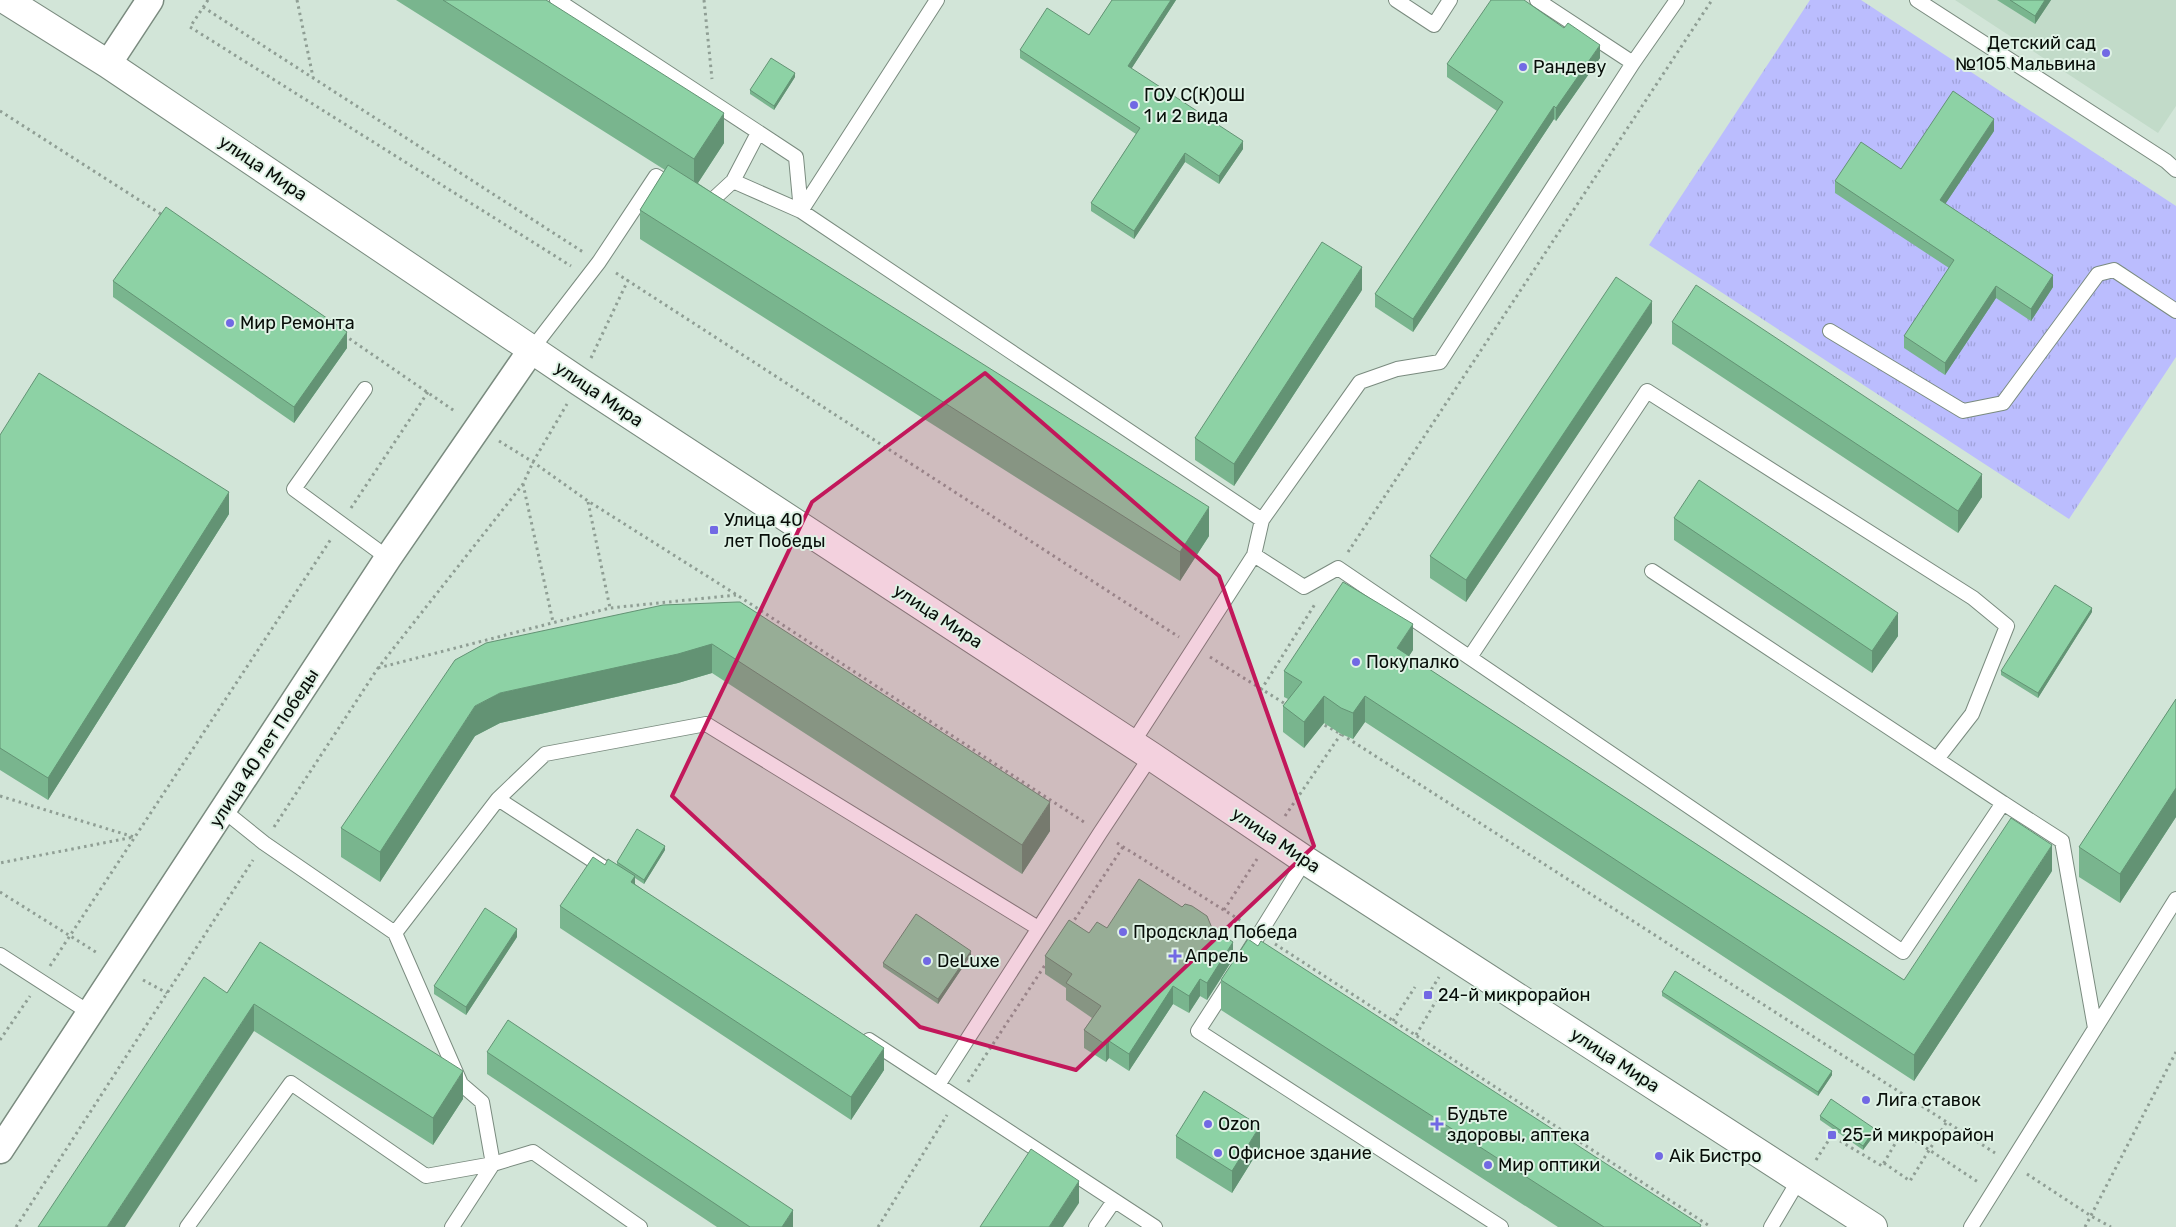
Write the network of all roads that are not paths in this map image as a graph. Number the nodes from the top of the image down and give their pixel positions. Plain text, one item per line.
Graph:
1 (6, 0) edge
2 (150, 0) edge
3 (557, 0) edge
4 (937, 0) edge
5 (1396, 0) edge
6 (1450, 0) edge
7 (1537, 0) edge
8 (1677, 0) edge
9 (1917, 0) edge
10 (1633, 63) junction
11 (108, 64) junction
12 (758, 133) junction
13 (2176, 170) edge
14 (733, 181) junction
15 (800, 211) junction
16 (2176, 311) edge
17 (1830, 331) dead end
18 (532, 349) junction
19 (365, 389) dead end
20 (1262, 520) junction
21 (1254, 555) junction
22 (388, 558) junction
23 (1652, 571) dead end
24 (1470, 658) junction
25 (1142, 750) junction
26 (1937, 759) junction
27 (498, 799) junction
28 (2002, 803) junction
29 (223, 810) junction
30 (1305, 860) junction
31 (614, 875) edge
32 (2176, 899) edge
33 (1038, 928) junction
34 (395, 933) junction
35 (0, 955) edge
36 (90, 1013) junction
37 (2094, 1028) junction
38 (855, 1031) edge
39 (938, 1085) junction
40 (3, 1139) edge
41 (493, 1164) junction
42 (1800, 1178) junction
43 (1114, 1202) junction
44 (186, 1227) edge
45 (452, 1227) edge
46 (640, 1227) edge
47 (1096, 1227) edge
48 (1155, 1227) edge
49 (1501, 1227) edge
50 (1771, 1227) edge
51 (1873, 1227) edge
52 (1971, 1227) edge

1 - 11 street, улица Мира
2 - 11 street
3 - 12 lane
4 - 15 lane
5 - 6 lane
7 - 10 lane
8 - 10 lane
9 - 13 lane
10 - 20 lane
11 - 18 street, улица Мира
12 - 14 lane
12 - 15 lane
14 - 15 lane
14 - 18 lane
15 - 20 lane
16 - 17 lane
18 - 22 street, улица 40 лет Победы
18 - 25 street, улица Мира
19 - 22 lane
20 - 21 lane
21 - 24 lane
21 - 25 lane
22 - 29 street, улица 40 лет Победы
23 - 26 lane
24 - 26 lane
24 - 28 lane
25 - 30 street, улица Мира
25 - 33 lane
26 - 28 lane
27 - 31 lane
27 - 33 lane
27 - 34 lane
28 - 37 lane
29 - 34 lane
29 - 36 street, улица 40 лет Победы
30 - 42 street, улица Мира
30 - 49 lane
32 - 37 lane
33 - 39 lane
34 - 41 lane
35 - 36 lane
36 - 40 street, улица 40 лет Победы
37 - 52 lane
38 - 39 lane
39 - 43 lane
41 - 44 lane
41 - 45 lane
41 - 46 lane
42 - 50 lane
42 - 51 street, улица Мира
43 - 47 lane
43 - 48 lane

